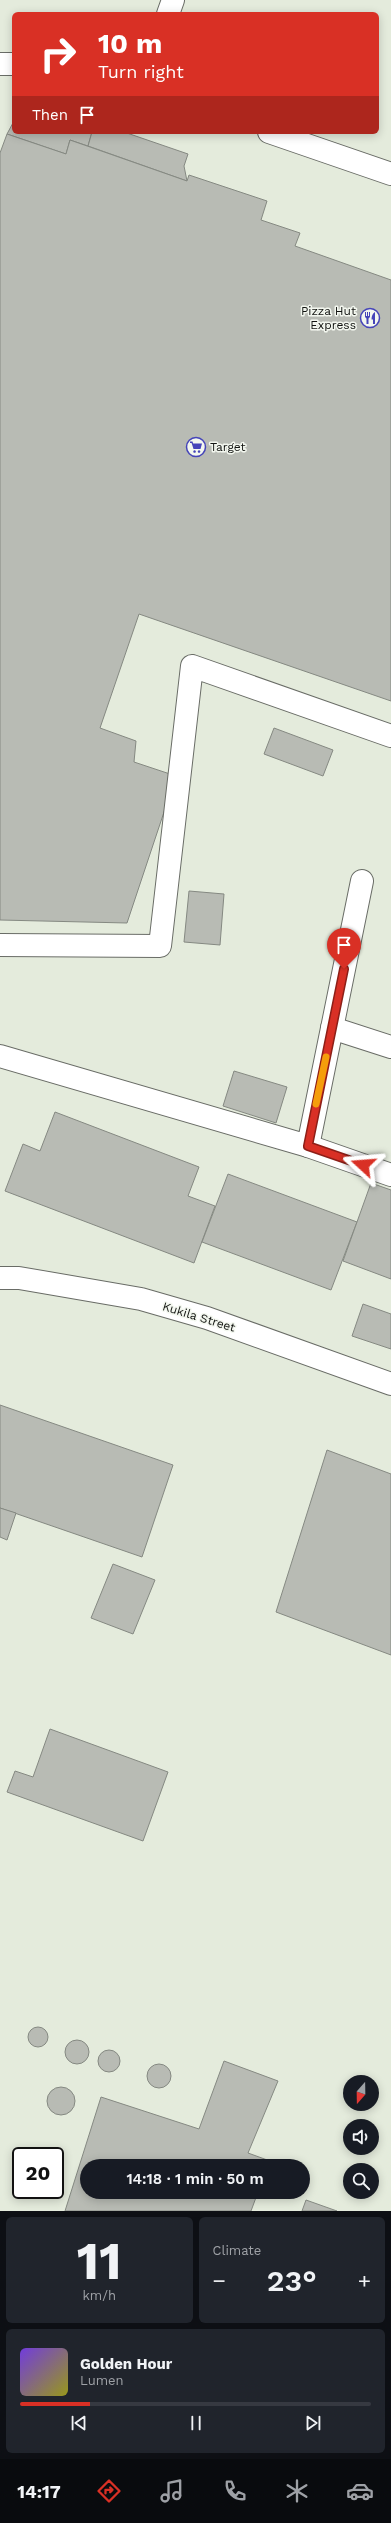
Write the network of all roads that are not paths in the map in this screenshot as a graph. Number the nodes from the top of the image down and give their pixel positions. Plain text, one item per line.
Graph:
1 (174, 0) edge
2 (169, 12) edge
3 (0, 64) edge
4 (12, 64) edge
5 (275, 134) edge
6 (391, 174) edge
7 (391, 736) edge
8 (362, 881) dead end
9 (0, 945) edge
10 (332, 1028) junction
11 (391, 1047) edge
12 (0, 1056) edge
13 (308, 1146) junction
14 (391, 1175) edge
15 (0, 1278) edge
16 (391, 1384) edge

1 - 2 street
3 - 4 street
5 - 6 street
7 - 9 street
8 - 10 street
10 - 11 street
10 - 13 street
12 - 13 street
13 - 14 street
15 - 16 street, Kukila Street

